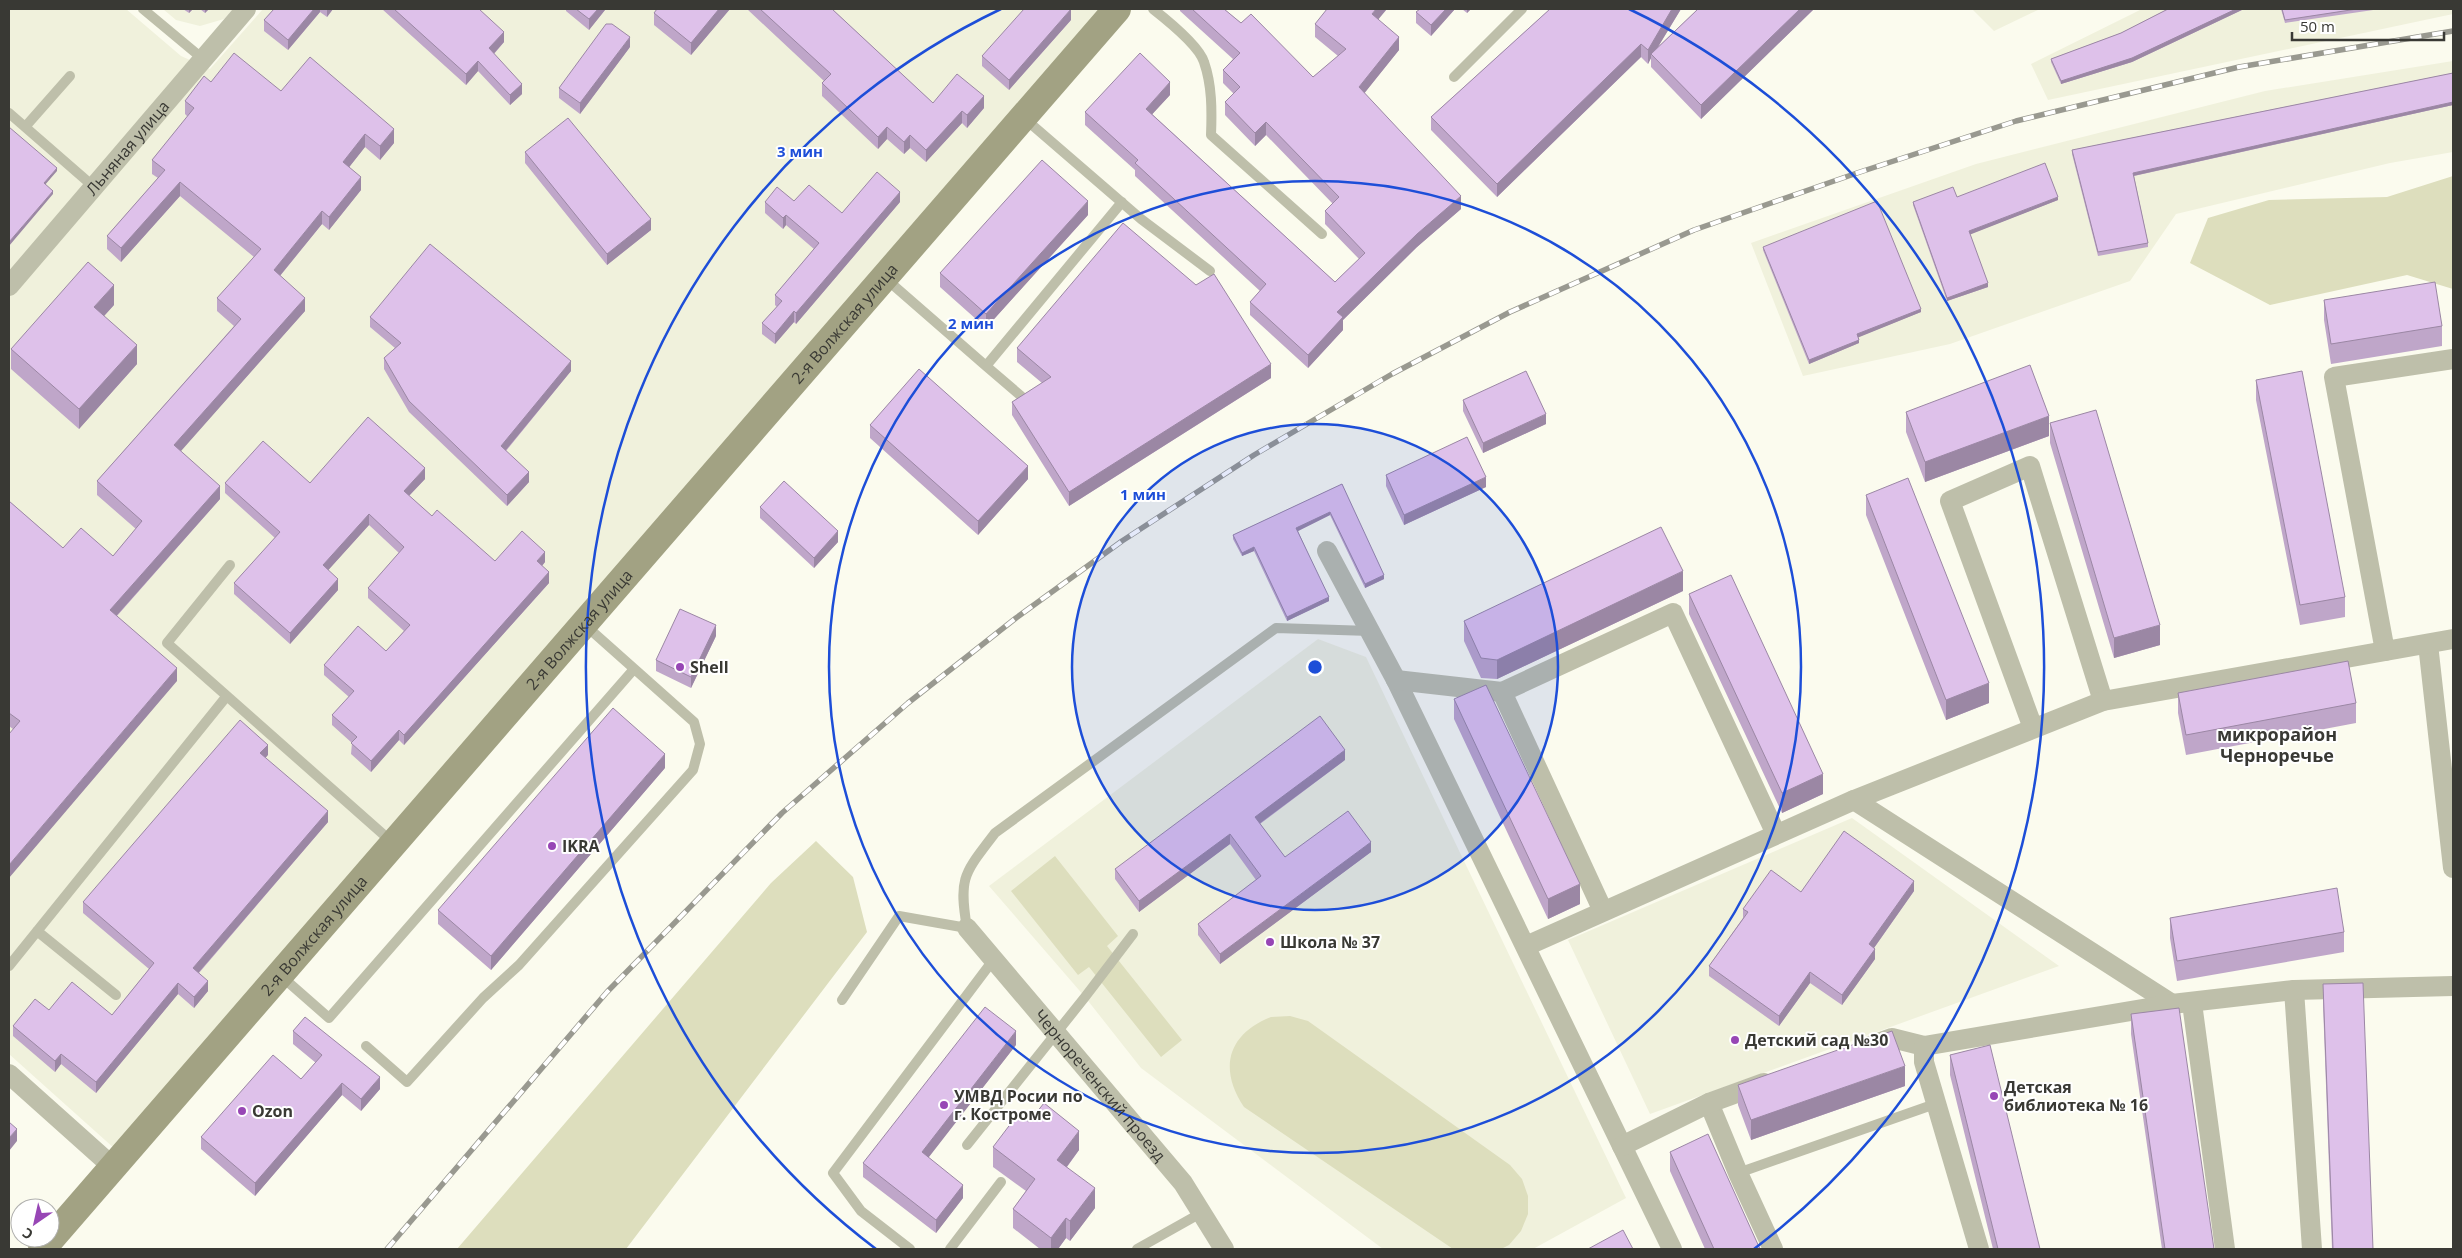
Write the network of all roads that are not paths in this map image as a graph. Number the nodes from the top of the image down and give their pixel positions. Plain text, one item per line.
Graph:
1 (143, 9) edge
2 (246, 9) edge
3 (1117, 9) edge
4 (1154, 9) edge
5 (1522, 9) edge
6 (203, 60) junction
7 (70, 76) dead end
8 (1454, 77) dead end
9 (9, 113) edge
10 (1023, 117) junction
11 (25, 127) junction
12 (94, 187) junction
13 (1122, 202) junction
14 (1322, 234) dead end
15 (1210, 271) dead end
16 (884, 278) junction
17 (9, 286) edge
18 (2453, 359) edge
19 (986, 366) junction
20 (1021, 396) edge
21 (1327, 551) dead end
22 (230, 565) dead end
23 (584, 624) junction
24 (1370, 631) junction
25 (2453, 640) edge
26 (2428, 644) junction
27 (2385, 651) junction
28 (634, 670) junction
29 (1396, 680) junction
30 (1502, 692) junction
31 (226, 697) junction
32 (2103, 701) junction
33 (2033, 728) junction
34 (1854, 800) junction
35 (1776, 834) junction
36 (394, 844) junction
37 (2453, 868) edge
38 (1604, 912) junction
39 (967, 928) junction
40 (37, 931) junction
41 (1133, 934) dead end
42 (1526, 946) junction
43 (994, 959) junction
44 (9, 966) edge
45 (280, 975) junction
46 (2453, 986) edge
47 (2294, 990) junction
48 (116, 995) dead end
49 (842, 1000) dead end
50 (2192, 1003) junction
51 (2172, 1004) junction
52 (1056, 1033) junction
53 (366, 1046) dead end
54 (1924, 1046) junction
55 (1856, 1051) edge
56 (9, 1074) edge
57 (1782, 1077) edge
58 (1710, 1103) junction
59 (1935, 1104) junction
60 (967, 1145) dead end
61 (1622, 1146) junction
62 (113, 1167) junction
63 (1738, 1173) junction
64 (1001, 1182) edge
65 (1202, 1213) junction
66 (42, 1249) edge
67 (910, 1249) edge
68 (950, 1249) edge
69 (1137, 1249) edge
70 (1224, 1249) edge
71 (1672, 1249) edge
72 (1773, 1249) edge
73 (1979, 1249) edge
74 (2225, 1249) edge
75 (2312, 1249) edge

1 - 6 lane
2 - 6 street, Льняная улица
3 - 10 street, 2-я Волжская улица
4 - 14 lane
5 - 8 lane
6 - 12 street, Льняная улица
7 - 11 lane
9 - 11 lane
10 - 13 lane
10 - 16 street, 2-я Волжская улица
11 - 12 lane
12 - 17 street, Льняная улица
13 - 15 lane
13 - 19 lane
16 - 19 lane
16 - 23 street, 2-я Волжская улица
18 - 27 street
19 - 20 lane
21 - 24 street
22 - 31 lane
23 - 28 lane
23 - 36 street, 2-я Волжская улица
24 - 29 street
24 - 39 lane
25 - 26 street
26 - 27 street
26 - 37 street
27 - 32 street
28 - 45 lane
28 - 53 lane
29 - 30 street
29 - 42 street
30 - 35 street
30 - 38 street
31 - 36 lane
31 - 40 lane
32 - 33 street
32 - 33 street
33 - 34 street
34 - 35 street
34 - 51 street
35 - 38 street
36 - 45 street, 2-я Волжская улица
38 - 42 street
39 - 43 street, Чернореченский проезд
39 - 49 lane
40 - 44 lane
40 - 48 lane
41 - 52 lane
42 - 61 street
43 - 52 street, Чернореченский проезд
43 - 67 lane
45 - 62 street, 2-я Волжская улица
46 - 47 street
47 - 50 street
47 - 75 street
50 - 51 street
50 - 74 street
51 - 54 street
52 - 60 lane
52 - 65 street, Чернореченский проезд
54 - 55 street
54 - 59 street
56 - 62 street
57 - 58 street
58 - 61 street
58 - 63 street
59 - 63 lane
59 - 73 street
61 - 71 street
62 - 66 street, 2-я Волжская улица
63 - 72 street
64 - 68 lane
65 - 69 lane
65 - 70 street, Чернореченский проезд

